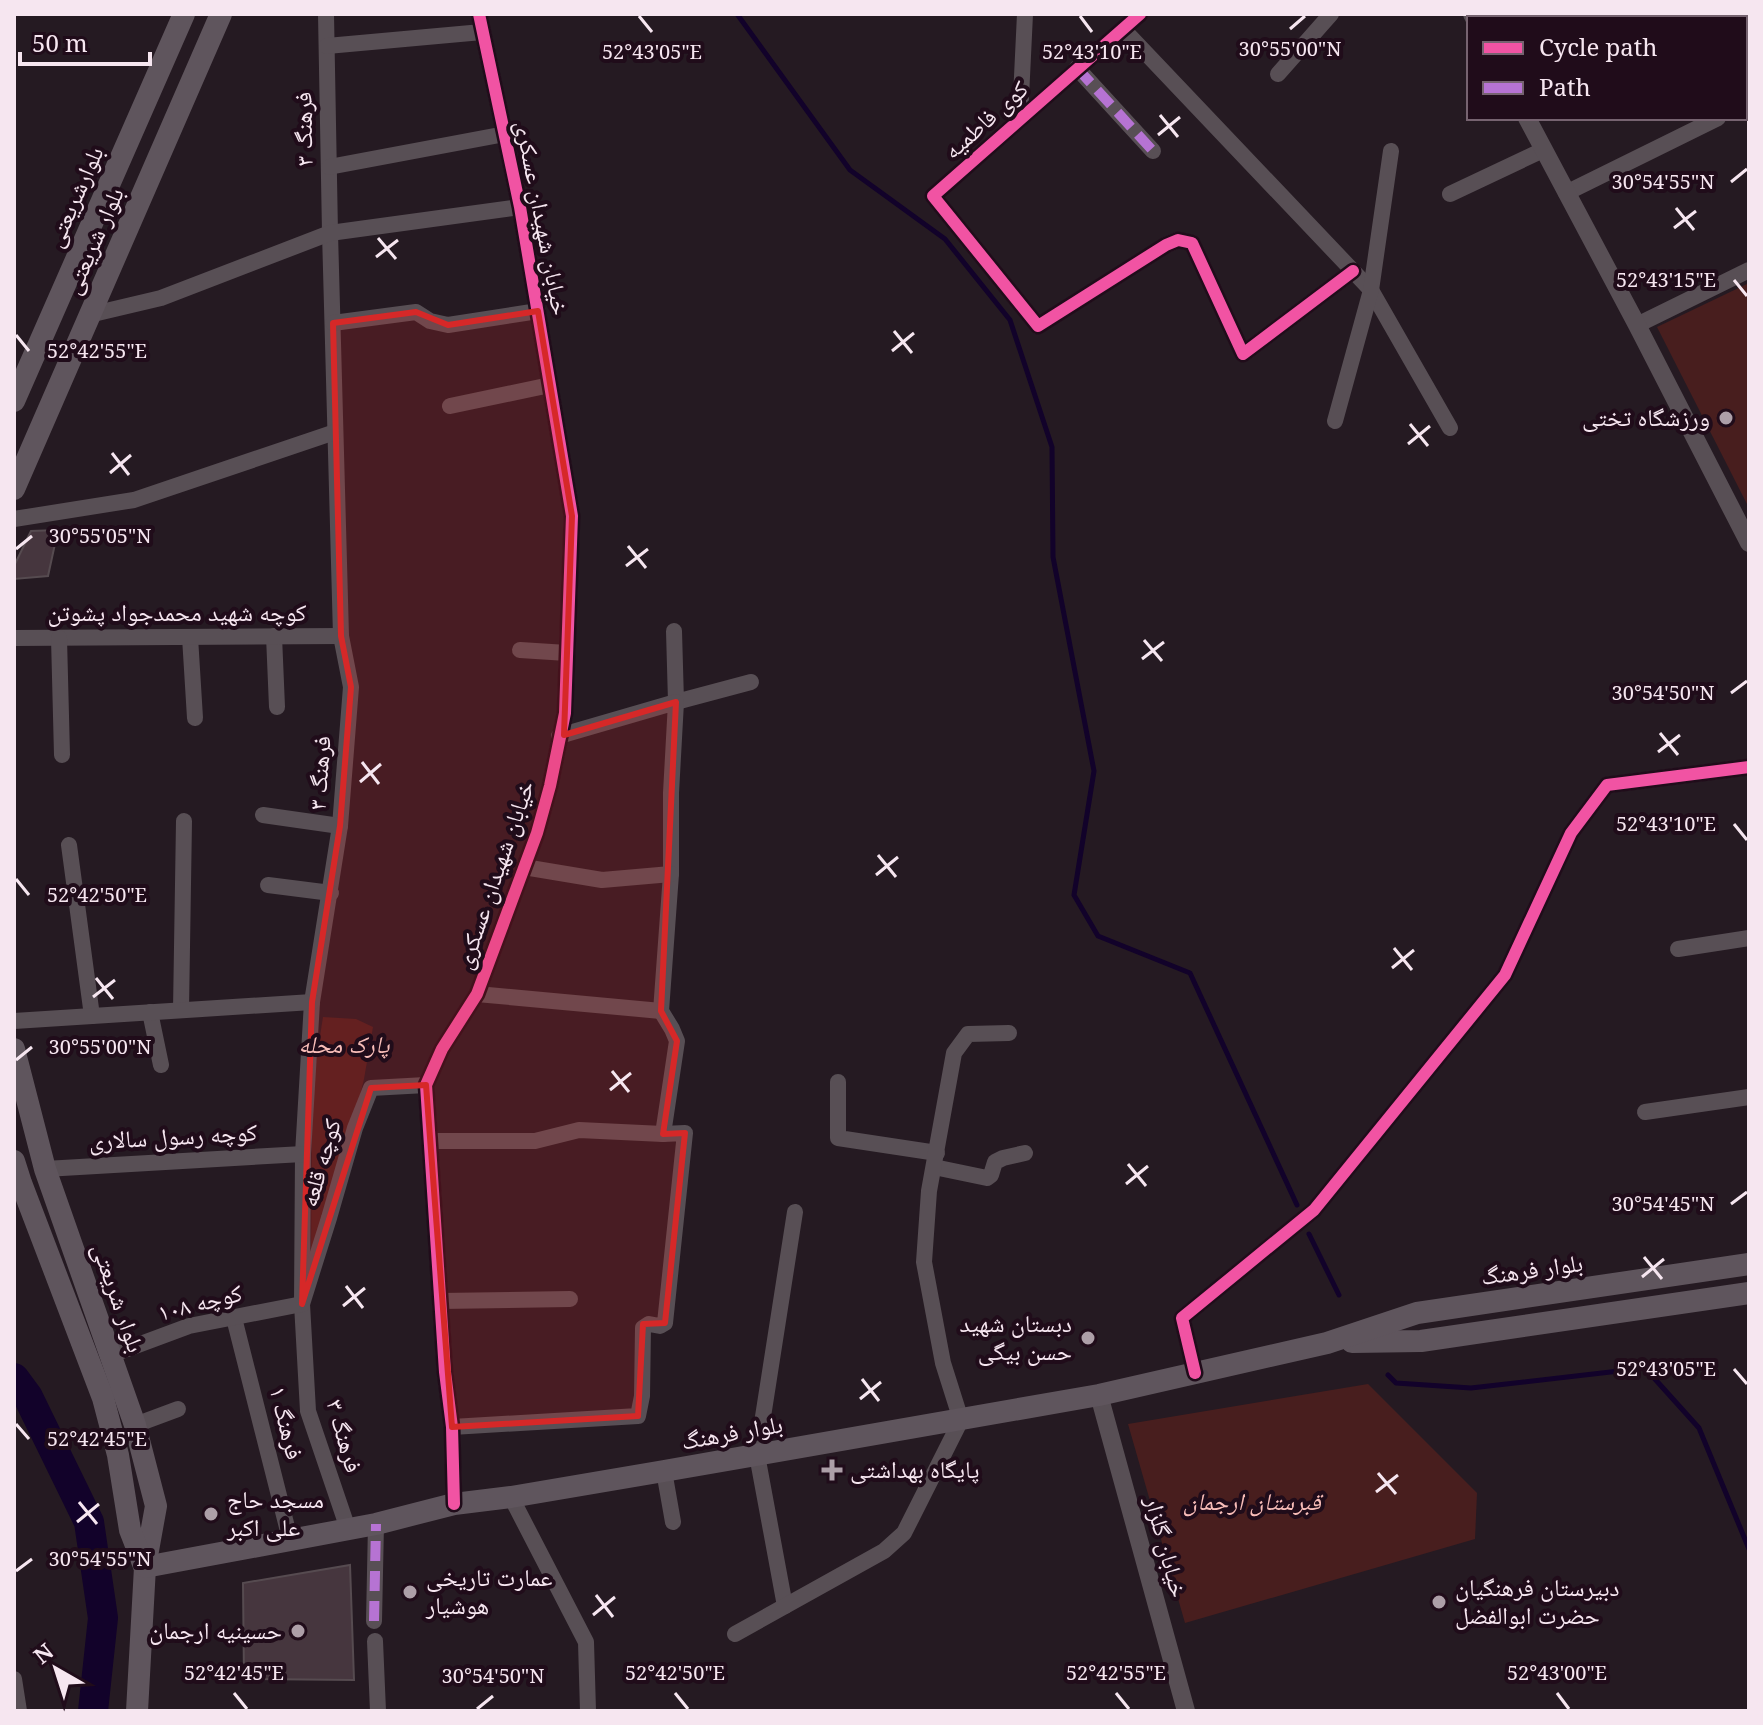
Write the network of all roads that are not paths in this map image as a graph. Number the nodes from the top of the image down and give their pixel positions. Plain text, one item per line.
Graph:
1 (185, 14) edge
2 (326, 14) edge
3 (479, 14) edge
4 (1025, 14) edge
5 (1140, 14) edge
6 (1331, 14) edge
7 (218, 20) edge
8 (1123, 29) junction
9 (482, 32) junction
10 (327, 46) junction
11 (1077, 68) junction
12 (1278, 74) dead end
13 (1020, 118) junction
14 (1528, 120) edge
15 (1714, 120) edge
16 (505, 134) junction
17 (1543, 150) junction
18 (1153, 151) dead end
19 (1391, 151) dead end
20 (329, 167) junction
21 (1566, 193) junction
22 (1450, 194) dead end
23 (520, 207) junction
24 (330, 233) junction
25 (1749, 270) edge
26 (1353, 271) junction
27 (1371, 290) junction
28 (538, 311) junction
29 (89, 315) junction
30 (333, 323) junction
31 (1637, 325) junction
32 (550, 385) junction
33 (14, 401) edge
34 (450, 406) dead end
35 (1335, 421) dead end
36 (1450, 428) dead end
37 (335, 432) junction
38 (14, 489) edge
39 (14, 519) edge
40 (1749, 543) edge
41 (674, 631) dead end
42 (274, 636) junction
43 (341, 636) junction
44 (190, 637) junction
45 (14, 638) edge
46 (59, 638) junction
47 (520, 650) dead end
48 (567, 653) junction
49 (751, 682) dead end
50 (676, 702) junction
51 (277, 707) dead end
52 (195, 718) dead end
53 (559, 736) junction
54 (62, 755) dead end
55 (1749, 767) edge
56 (263, 815) dead end
57 (184, 821) dead end
58 (340, 826) junction
59 (69, 845) dead end
60 (524, 867) junction
61 (671, 874) junction
62 (268, 885) dead end
63 (331, 893) junction
64 (1749, 938) edge
65 (1678, 949) dead end
66 (477, 994) junction
67 (312, 1002) junction
68 (181, 1010) junction
69 (661, 1011) junction
70 (150, 1012) junction
71 (92, 1016) junction
72 (14, 1021) edge
73 (1009, 1033) dead end
74 (14, 1049) edge
75 (161, 1065) dead end
76 (838, 1082) dead end
77 (426, 1085) junction
78 (1749, 1097) edge
79 (1645, 1112) dead end
80 (663, 1134) junction
81 (430, 1141) junction
82 (1025, 1153) dead end
83 (303, 1154) junction
84 (936, 1160) junction
85 (14, 1161) edge
86 (45, 1169) junction
87 (795, 1212) dead end
88 (1749, 1264) edge
89 (1749, 1293) edge
90 (570, 1299) dead end
91 (440, 1301) junction
92 (302, 1304) junction
93 (234, 1318) junction
94 (1327, 1343) junction
95 (111, 1355) junction
96 (1195, 1373) junction
97 (1099, 1395) junction
98 (178, 1409) dead end
99 (961, 1420) junction
100 (135, 1425) junction
101 (452, 1427) junction
102 (757, 1455) junction
103 (664, 1471) junction
104 (511, 1497) junction
105 (454, 1504) junction
106 (673, 1522) dead end
107 (376, 1524) junction
108 (348, 1529) junction
109 (290, 1539) junction
110 (145, 1567) junction
111 (785, 1606) junction
112 (374, 1621) dead end
113 (735, 1634) dead end
114 (375, 1641) dead end
115 (14, 1679) edge
116 (19, 1711) edge
117 (137, 1711) edge
118 (378, 1711) edge
119 (588, 1711) edge
120 (1186, 1711) edge

1 - 7 main road
1 - 33 main road, بلوارشریعتی
2 - 10 street, فرهنگ ۳
3 - 9 street, خیابان شهیدان عسکری
4 - 13 street
5 - 8 street, کوی فاطمیه
6 - 12 street
7 - 29 main road, بلوار شریعتی
8 - 11 street, کوی فاطمیه
8 - 26 street
9 - 10 street
9 - 16 street, خیابان شهیدان عسکری
10 - 20 street, فرهنگ ۳
11 - 13 street, کوی فاطمیه
11 - 18 street
13 - 26 street, کوی فاطمیه
14 - 17 street
15 - 21 street
16 - 20 street
16 - 23 street, خیابان شهیدان عسکری
17 - 21 street
17 - 22 street
19 - 27 street
20 - 24 street, فرهنگ ۳
21 - 31 street
23 - 24 street
23 - 28 street, خیابان شهیدان عسکری
24 - 29 street
24 - 30 street, فرهنگ ۳
25 - 31 street
26 - 27 street
27 - 35 street
27 - 36 street
28 - 30 street
28 - 32 street, خیابان شهیدان عسکری
29 - 38 main road, بلوار شریعتی
30 - 37 street, فرهنگ ۳
31 - 40 street
32 - 34 street
32 - 48 street, خیابان شهیدان عسکری
37 - 39 street
37 - 43 street, فرهنگ ۳
41 - 50 street
42 - 43 street, کوچه شهید محمدجواد پشوتن
42 - 44 street, کوچه شهید محمدجواد پشوتن
42 - 51 street
43 - 58 street, فرهنگ ۳
44 - 46 street, کوچه شهید محمدجواد پشوتن
44 - 52 street
45 - 46 street, کوچه شهید محمدجواد پشوتن
46 - 54 street
47 - 48 street
48 - 53 street, خیابان شهیدان عسکری
49 - 50 street
50 - 53 street
50 - 61 street
53 - 60 street, خیابان شهیدان عسکری
55 - 96 street
56 - 58 street
57 - 68 street
58 - 63 street, فرهنگ ۳
59 - 71 street
60 - 61 street
60 - 66 street, خیابان شهیدان عسکری
61 - 69 street
62 - 63 street
63 - 67 street, فرهنگ ۳
64 - 65 street
66 - 69 street
66 - 77 street, خیابان شهیدان عسکری
67 - 68 street
67 - 83 street, فرهنگ ۳
68 - 70 street
69 - 80 street
70 - 71 street
70 - 75 street
71 - 72 street
73 - 84 street
74 - 86 main road, بلوار شریعتی
76 - 84 street
77 - 81 street, خیابان شهیدان عسکری
77 - 92 street, کوچه قلعه
78 - 79 street
80 - 81 street
80 - 101 street
81 - 91 street, خیابان شهیدان عسکری
82 - 84 street
83 - 86 street, کوچه رسول سالاری
83 - 92 street, فرهنگ ۳
84 - 99 street
85 - 110 main road
86 - 95 main road, بلوار شریعتی
87 - 102 street
88 - 94 main road, بلوار فرهنگ
89 - 94 main road, بلوار فرهنگ
90 - 91 street
91 - 101 street, خیابان شهیدان عسکری
92 - 93 street, کوچه ۱۰۸
92 - 108 street, فرهنگ ۳
93 - 95 street, کوچه ۱۰۸
93 - 109 street, فرهنگ ۱
94 - 96 main road, بلوار فرهنگ
95 - 100 main road, بلوار شریعتی
96 - 97 main road, بلوار فرهنگ
97 - 99 main road, بلوار فرهنگ
97 - 120 street, خیابان گلزار
98 - 100 street
99 - 102 main road, بلوار فرهنگ
99 - 111 street
100 - 110 main road, بلوار شریعتی
101 - 105 street, خیابان شهیدان عسکری
102 - 103 main road, بلوار فرهنگ
102 - 111 street
103 - 104 main road, بلوار فرهنگ
103 - 106 street
104 - 105 main road, بلوار فرهنگ
104 - 119 street
105 - 107 main road, بلوار فرهنگ
107 - 108 main road, بلوار فرهنگ
107 - 112 street
108 - 109 main road, بلوار فرهنگ
109 - 110 main road, بلوار فرهنگ
110 - 117 main road, بلوار شریعتی
111 - 113 street
114 - 118 street
115 - 116 street

